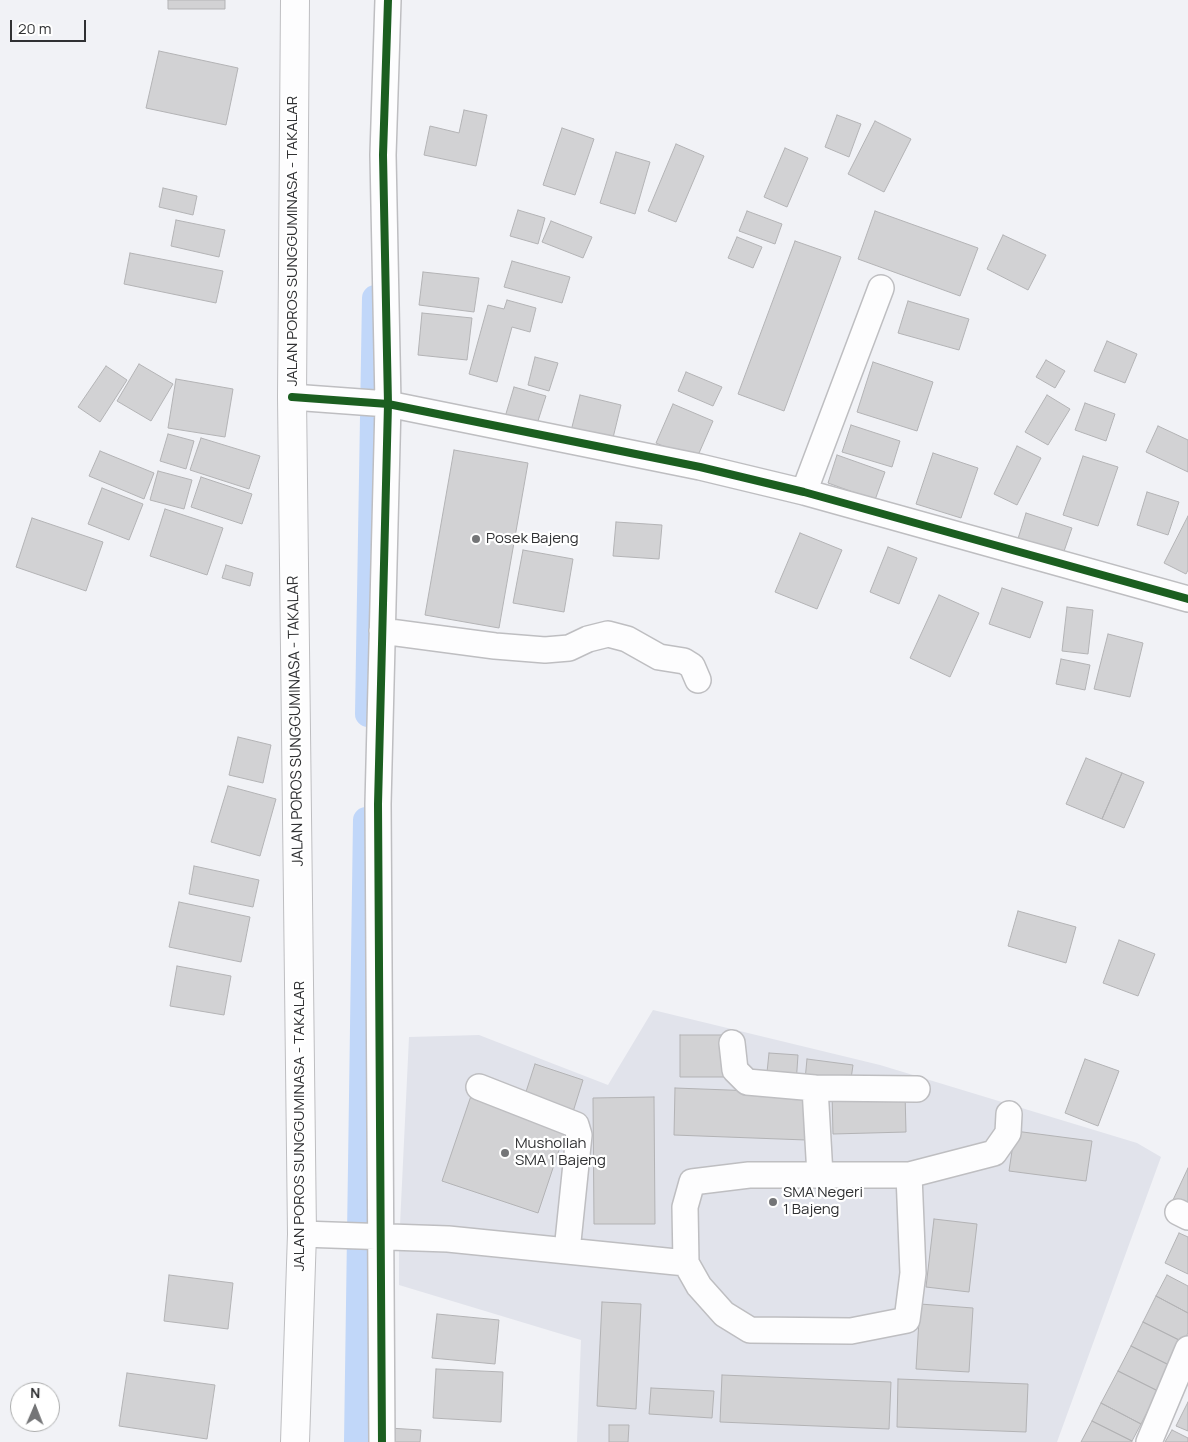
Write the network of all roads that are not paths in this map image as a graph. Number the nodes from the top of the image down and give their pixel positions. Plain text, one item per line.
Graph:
1 (295, 0) edge
2 (388, 0) edge
3 (881, 288) dead end
4 (292, 398) junction
5 (381, 403) junction
6 (804, 492) junction
7 (1188, 599) edge
8 (382, 630) junction
9 (698, 680) dead end
10 (732, 1043) dead end
11 (478, 1087) dead end
12 (815, 1088) junction
13 (917, 1089) dead end
14 (1008, 1114) dead end
15 (909, 1175) junction
16 (820, 1176) junction
17 (314, 1234) junction
18 (378, 1238) junction
19 (567, 1251) junction
20 (686, 1262) junction
21 (1188, 1350) edge
22 (295, 1442) edge
23 (382, 1442) edge
24 (1149, 1442) edge

1 - 4 highway, JALAN POROS SUNGGUMINASA - TAKALAR
2 - 5 street
3 - 6 street
4 - 5 street
4 - 17 highway, JALAN POROS SUNGGUMINASA - TAKALAR
5 - 6 street
5 - 8 street
6 - 7 street
8 - 9 street
8 - 18 street
10 - 12 street
11 - 19 street
12 - 13 street
12 - 16 street
14 - 15 street
15 - 16 street
15 - 20 street
16 - 20 street
17 - 18 street
17 - 22 highway, JALAN POROS SUNGGUMINASA - TAKALAR
18 - 19 street
18 - 23 street
19 - 20 street
21 - 24 street

